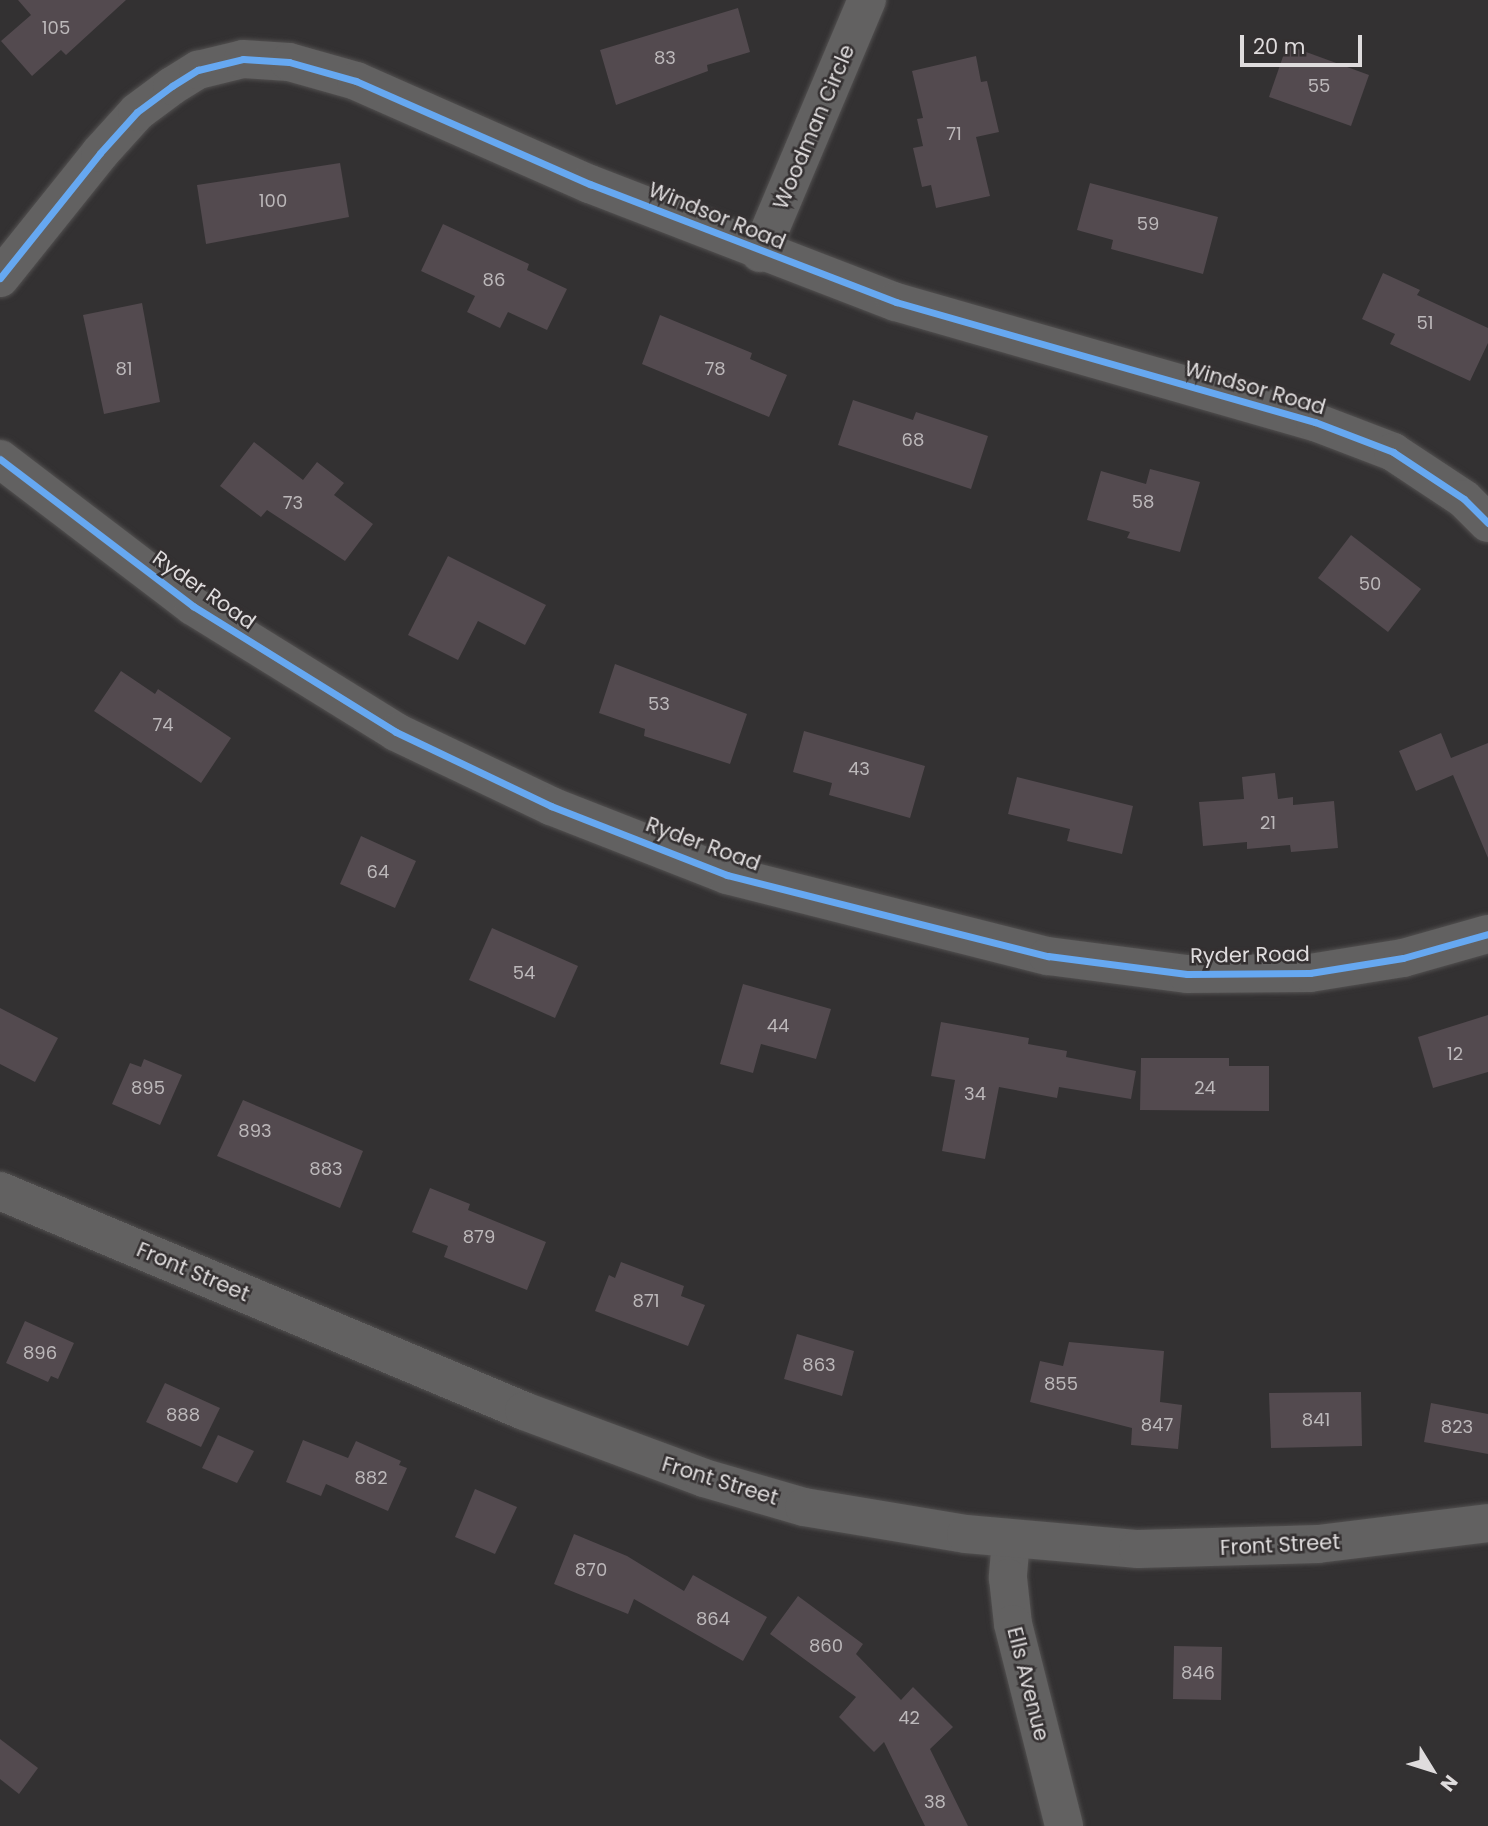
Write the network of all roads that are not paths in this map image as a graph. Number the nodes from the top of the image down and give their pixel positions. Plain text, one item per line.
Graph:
1 (867, 0) edge
2 (760, 253) junction
3 (0, 278) edge
4 (0, 459) edge
5 (1488, 523) edge
6 (1488, 934) edge
7 (0, 1191) edge
8 (1488, 1524) edge
9 (1011, 1540) junction
10 (1064, 1826) edge

1 - 2 street, Woodman Circle
2 - 3 street, Windsor Road
2 - 5 street, Windsor Road
4 - 6 street, Ryder Road
7 - 9 street, Front Street
8 - 9 street, Front Street
9 - 10 street, Ells Avenue

